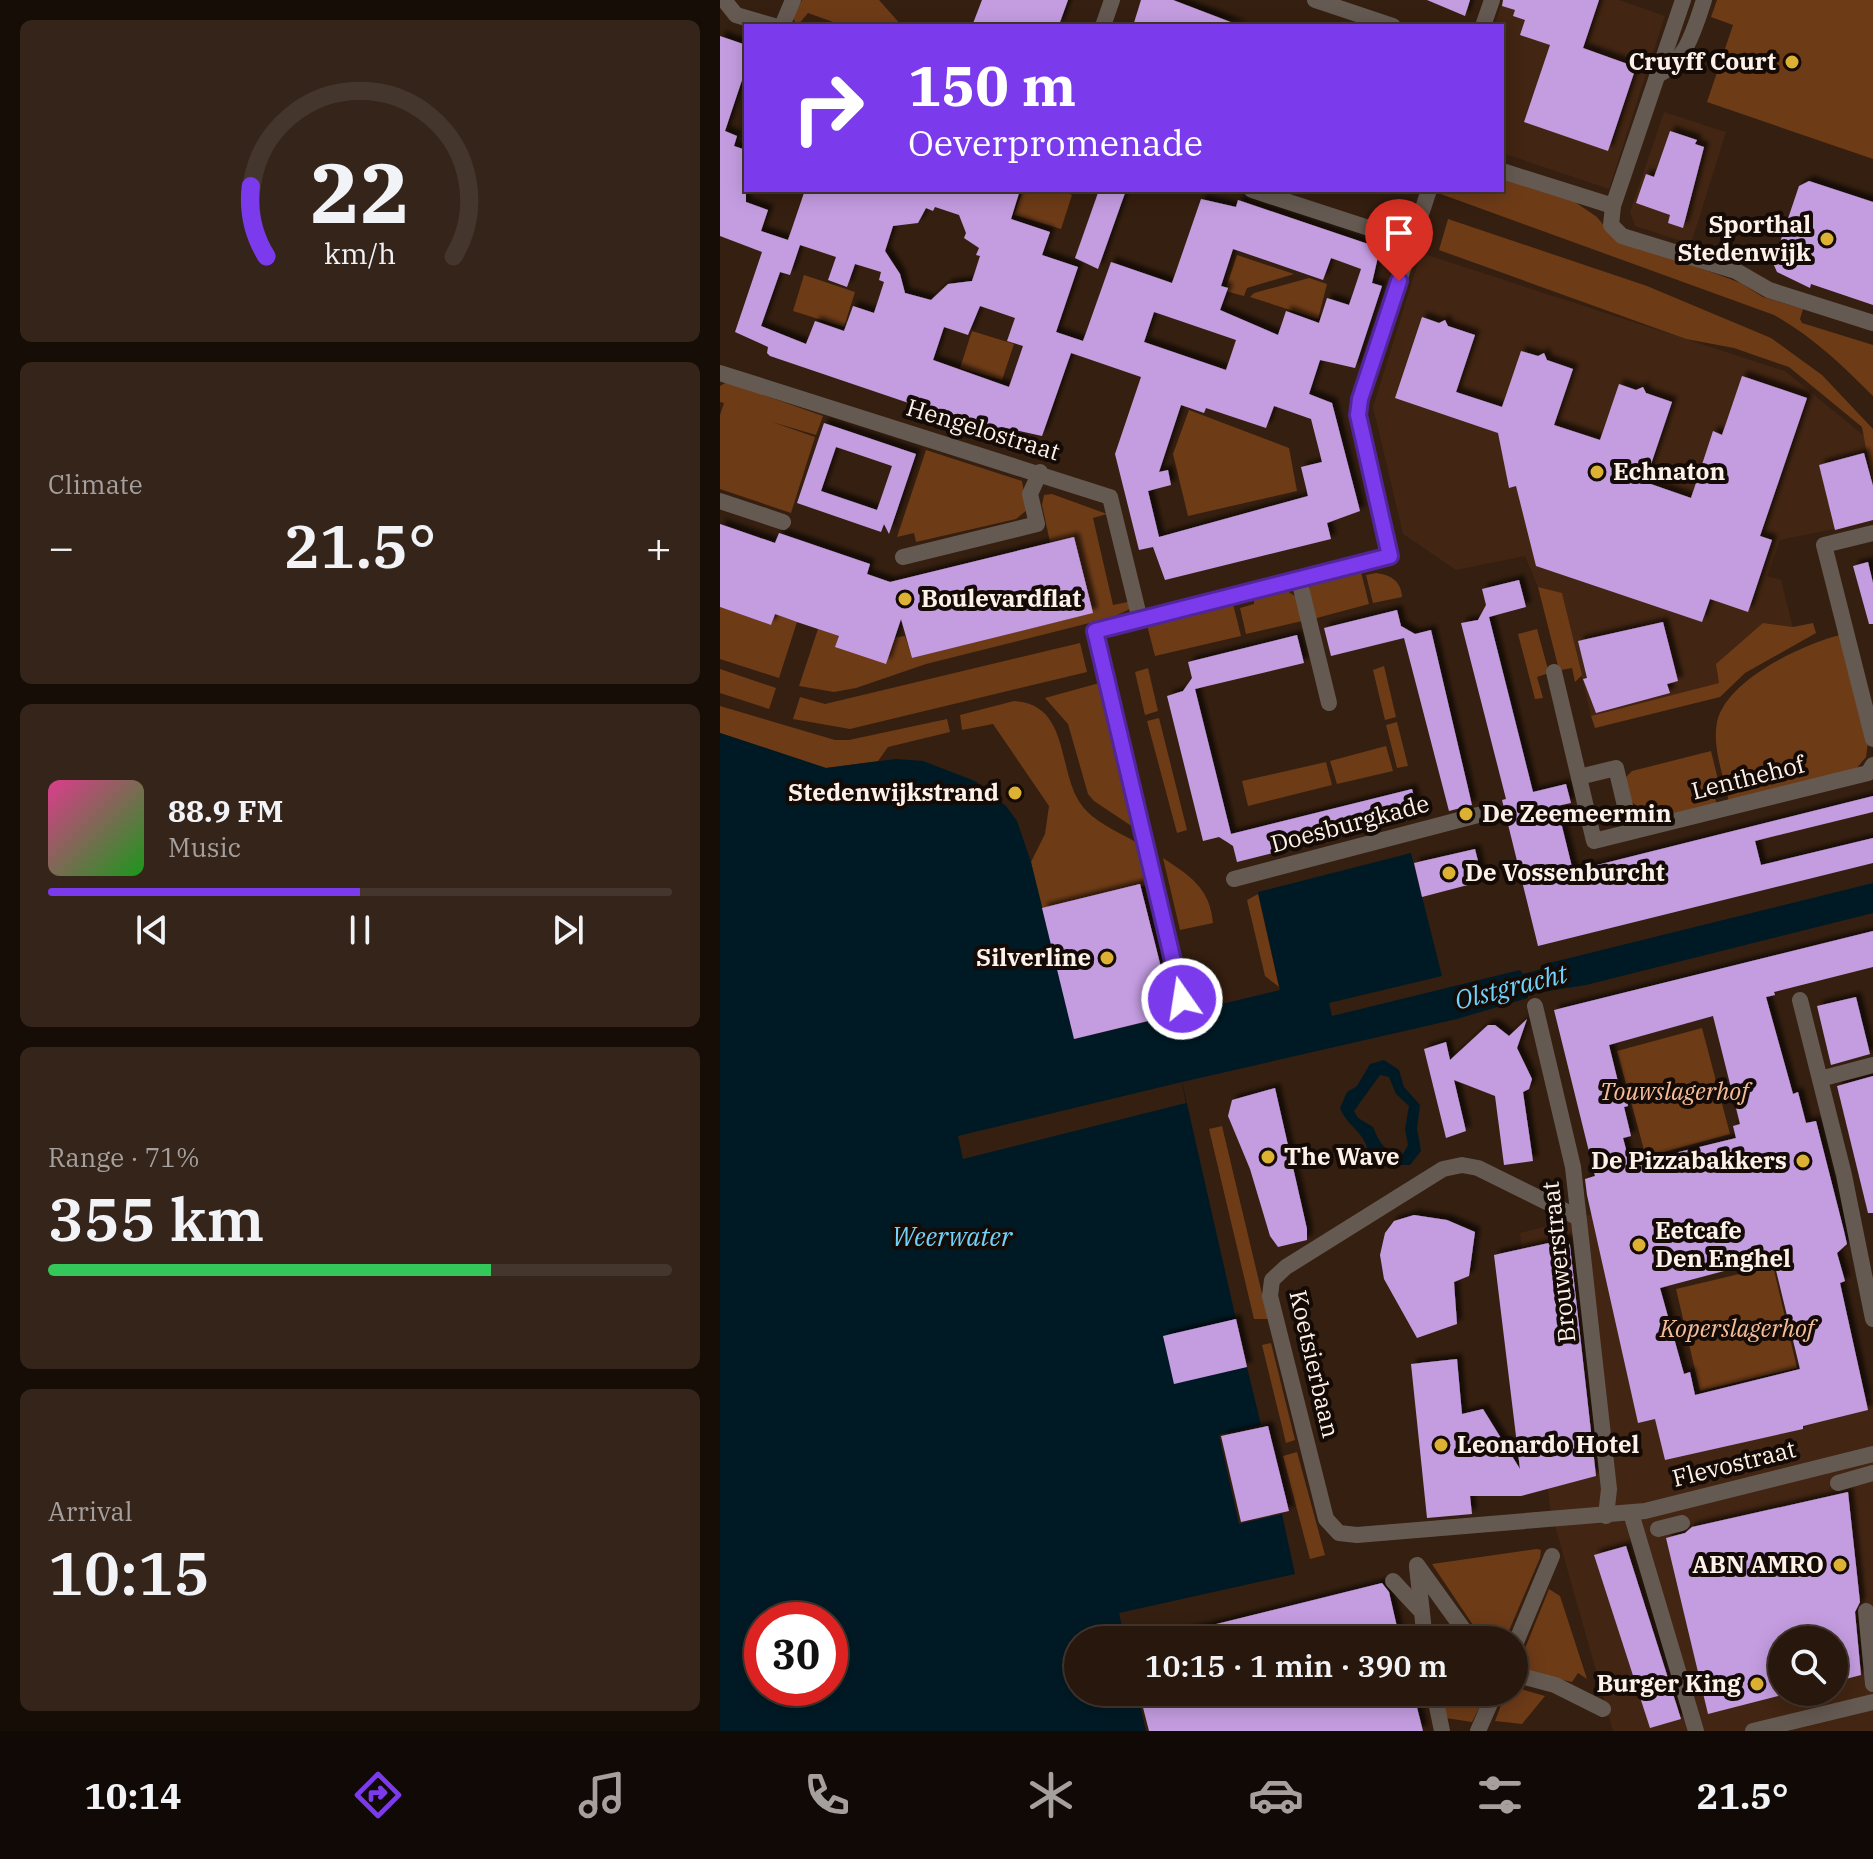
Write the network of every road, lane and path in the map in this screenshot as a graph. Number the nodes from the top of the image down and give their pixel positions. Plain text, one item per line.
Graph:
1 (724, 0) edge
2 (793, 0) edge
3 (1112, 0) edge
4 (1315, 0) edge
5 (1492, 0) edge
6 (1683, 0) edge
7 (1704, 0) edge
8 (767, 24) edge
9 (783, 24) edge
10 (1104, 24) edge
11 (1387, 24) edge
12 (1484, 24) edge
13 (1655, 76) junction
14 (1504, 172) edge
15 (1258, 192) edge
16 (1428, 194) edge
17 (1613, 206) junction
18 (1412, 242) junction
19 (1873, 323) edge
20 (720, 373) edge
21 (1040, 472) junction
22 (720, 501) edge
23 (783, 522) dead end
24 (1873, 533) edge
25 (903, 557) dead end
26 (1299, 580) junction
27 (1140, 620) junction
28 (1554, 672) dead end
29 (1329, 703) dead end
30 (1873, 739) edge
31 (1873, 765) edge
32 (1579, 777) junction
33 (1478, 815) dead end
34 (1631, 831) junction
35 (1234, 879) dead end
36 (1182, 999) dead end
37 (1800, 1000) dead end
38 (1535, 1006) dead end
39 (1873, 1065) edge
40 (1820, 1079) junction
41 (1577, 1217) junction
42 (1873, 1319) edge
43 (1873, 1454) edge
44 (1873, 1473) edge
45 (1838, 1483) dead end
46 (1631, 1513) junction
47 (1606, 1516) junction
48 (1682, 1523) dead end
49 (1658, 1529) dead end
50 (1552, 1556) dead end
51 (1393, 1581) dead end
52 (1419, 1609) junction
53 (1866, 1611) dead end
54 (1422, 1626) edge
55 (1461, 1626) edge
56 (1523, 1626) edge
57 (1528, 1678) edge
58 (1873, 1684) edge
59 (1873, 1702) edge
60 (1438, 1706) edge
61 (1489, 1706) edge
62 (1603, 1709) dead end
63 (1446, 1730) edge
64 (1478, 1731) edge
65 (1696, 1731) edge
66 (1753, 1731) edge

1 - 8 street
2 - 9 street
3 - 10 street
4 - 11 street
5 - 12 street
6 - 13 street
7 - 13 street
13 - 17 street
14 - 17 street
15 - 18 street
16 - 18 street
17 - 19 street
18 - 26 street
20 - 21 street, Hengelostraat
21 - 25 street
21 - 27 street, Hengelostraat
22 - 23 street
24 - 30 street
26 - 27 street
26 - 29 street
27 - 36 street
28 - 32 street, Lenthehof
31 - 34 street, Lenthehof
32 - 34 street
32 - 34 street, Lenthehof
33 - 35 street, Doesburgkade
37 - 40 street
38 - 41 street, Brouwerstraat
39 - 40 street
40 - 42 street
41 - 47 street, Brouwerstraat
41 - 47 street, Koetsierbaan
43 - 46 street, Flevostraat
44 - 45 street
46 - 47 street, Flevostraat
46 - 65 street
48 - 49 street
50 - 56 street
51 - 52 street
52 - 54 street
52 - 55 street
53 - 58 street
57 - 62 street
59 - 66 street
60 - 63 street
61 - 64 street

